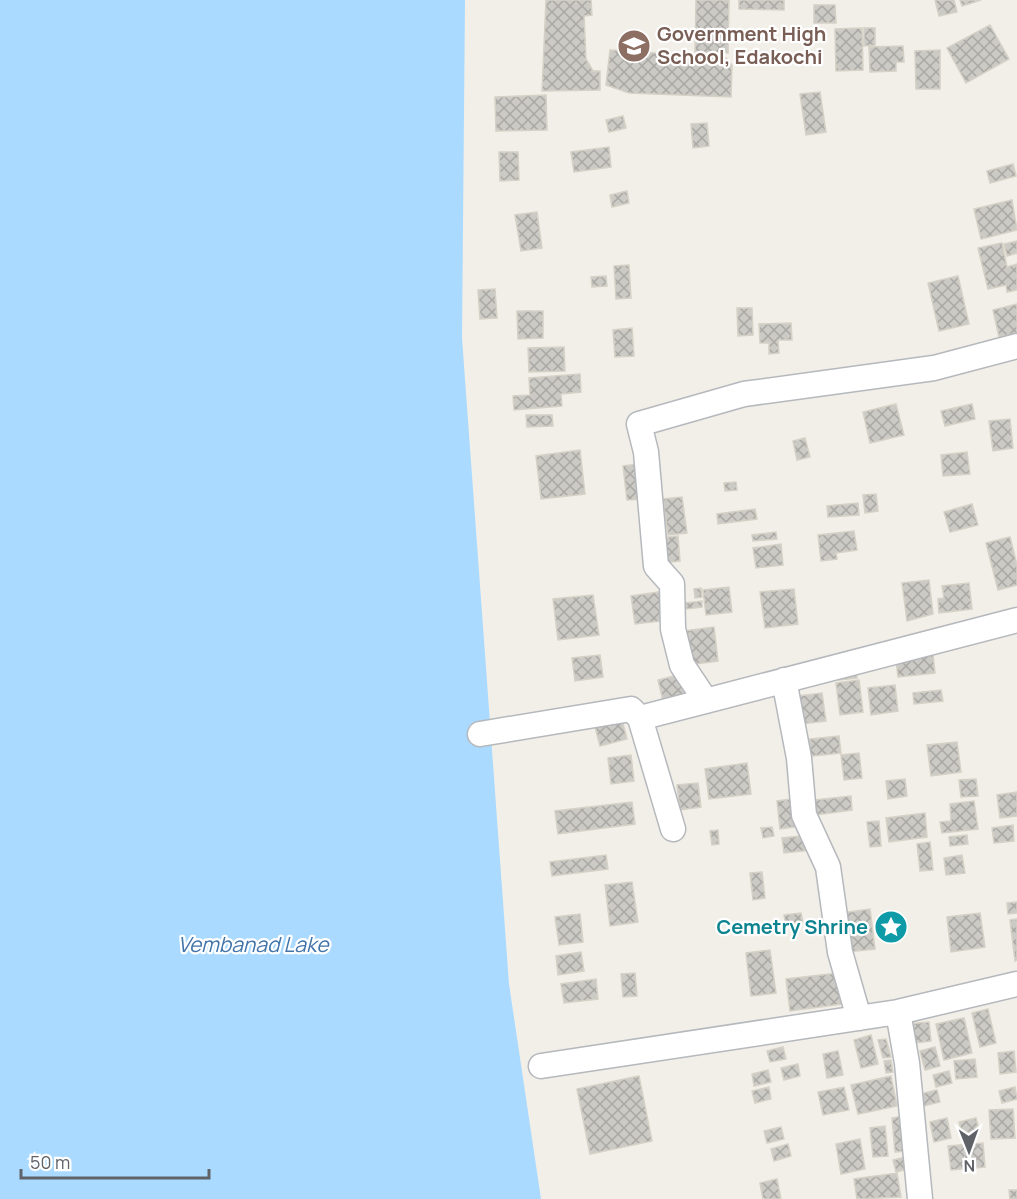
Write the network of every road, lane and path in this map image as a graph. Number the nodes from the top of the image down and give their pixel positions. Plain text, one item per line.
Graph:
1 (1017, 346) edge
2 (1017, 620) edge
3 (784, 680) junction
4 (706, 700) junction
5 (639, 718) junction
6 (480, 734) dead end
7 (673, 829) dead end
8 (1017, 984) edge
9 (898, 1012) junction
10 (859, 1018) junction
11 (541, 1066) dead end
12 (920, 1199) edge

1 - 4 street
2 - 3 street
3 - 4 street
3 - 10 street
4 - 5 street
5 - 6 street
5 - 7 street
8 - 9 street
9 - 10 street
9 - 12 street
10 - 11 street

